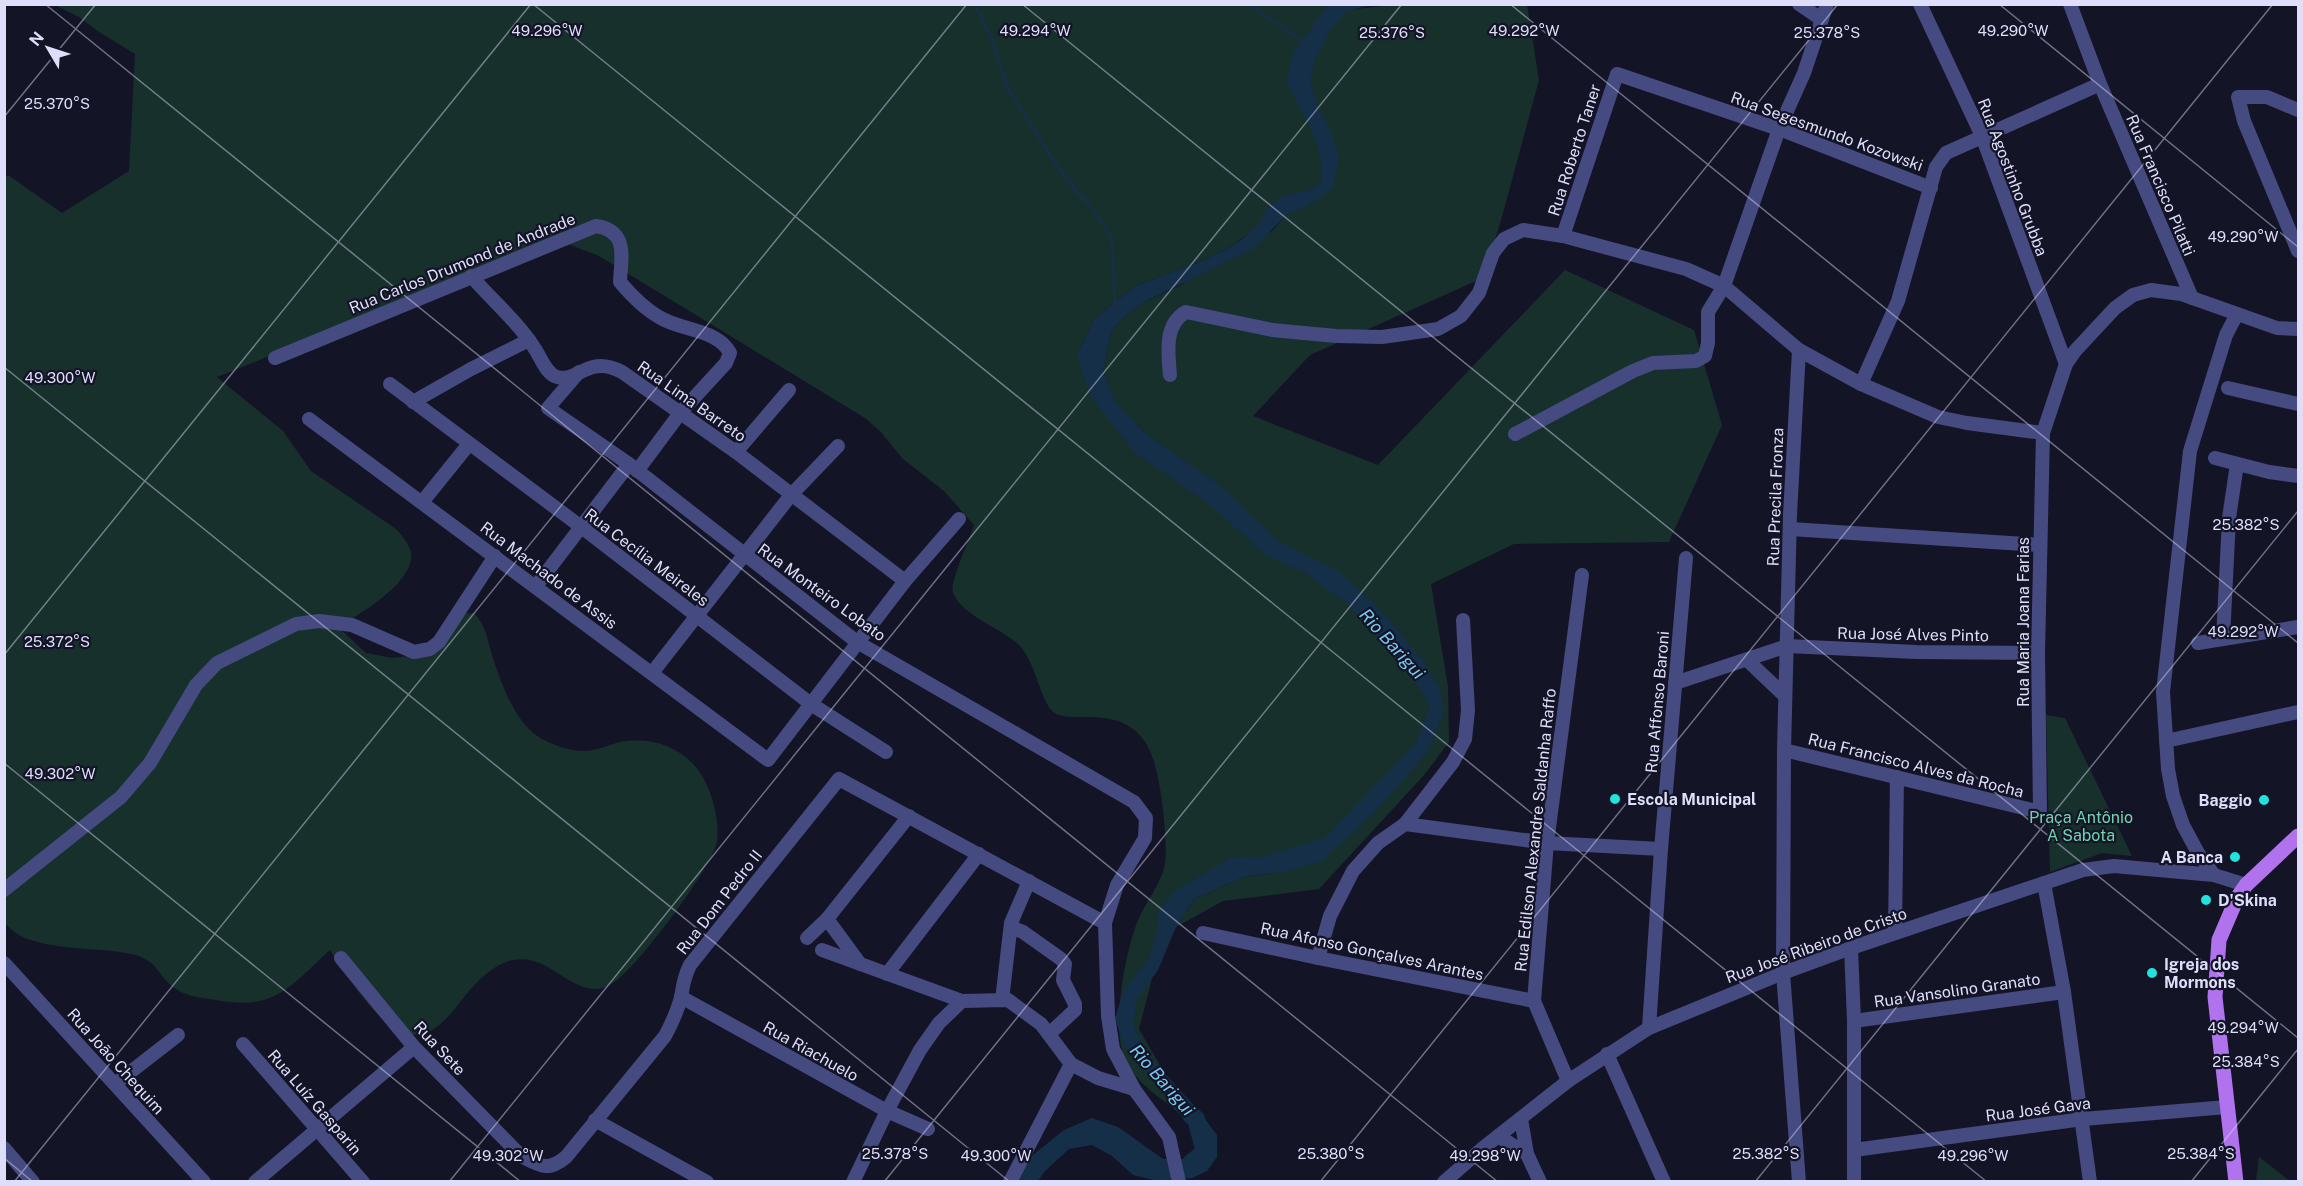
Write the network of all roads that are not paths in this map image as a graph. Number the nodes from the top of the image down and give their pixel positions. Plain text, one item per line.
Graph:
1 (1799, 4) edge
2 (1827, 4) edge
3 (1920, 4) edge
4 (2070, 4) edge
5 (1821, 19) junction
6 (1617, 74) joint
7 (2100, 84) junction
8 (2298, 110) edge
9 (1779, 129) junction
10 (1983, 136) junction
11 (1931, 188) junction
12 (1563, 236) junction
13 (2298, 251) edge
14 (471, 276) junction
15 (1724, 286) junction
16 (2192, 298) junction
17 (2237, 314) junction
18 (2298, 329) edge
19 (529, 340) junction
20 (1799, 350) junction
21 (274, 358) dead end
22 (2066, 364) junction
23 (579, 372) junction
24 (1170, 375) dead end
25 (390, 384) dead end
26 (1861, 384) junction
27 (2228, 388) dead end
28 (789, 390) dead end
29 (413, 402) junction
30 (2298, 404) edge
31 (681, 412) junction
32 (309, 418) dead end
33 (2043, 433) junction
34 (1515, 434) dead end
35 (469, 444) junction
36 (838, 446) dead end
37 (736, 452) junction
38 (2215, 458) dead end
39 (2237, 464) junction
40 (633, 467) junction
41 (2298, 476) edge
42 (791, 495) junction
43 (423, 501) junction
44 (958, 519) dead end
45 (580, 526) junction
46 (1790, 529) junction
47 (2040, 545) junction
48 (744, 555) junction
49 (495, 556) junction
50 (1686, 558) dead end
51 (1582, 575) dead end
52 (905, 581) junction
53 (536, 586) junction
54 (696, 615) junction
55 (1462, 620) dead end
56 (2298, 627) edge
57 (2223, 639) junction
58 (857, 642) junction
59 (2198, 643) dead end
60 (1786, 646) junction
61 (2038, 653) junction
62 (1747, 660) junction
63 (652, 673) junction
64 (1675, 683) junction
65 (1785, 696) junction
66 (811, 704) junction
67 (2298, 712) edge
68 (2166, 741) junction
69 (1784, 750) junction
70 (886, 752) dead end
71 (1897, 777) junction
72 (2040, 812) joint
73 (909, 816) junction
74 (1405, 824) junction
75 (2298, 836) edge
76 (1547, 843) junction
77 (1661, 849) junction
78 (979, 854) junction
79 (2214, 875) junction
80 (1029, 881) junction
81 (2044, 883) junction
82 (2246, 885) junction
83 (4, 890) edge
84 (827, 919) junction
85 (1105, 923) junction
86 (1011, 927) junction
87 (1203, 933) dead end
88 (1895, 933) junction
89 (807, 938) dead end
90 (1851, 948) junction
91 (822, 950) dead end
92 (341, 958) dead end
93 (1318, 958) junction
94 (4, 963) edge
95 (860, 964) junction
96 (1783, 973) junction
97 (887, 974) junction
98 (2064, 992) junction
99 (681, 998) junction
100 (1002, 1000) junction
101 (962, 1001) junction
102 (1534, 1001) junction
103 (1854, 1021) junction
104 (1648, 1028) junction
105 (1049, 1034) junction
106 (178, 1035) dead end
107 (243, 1044) dead end
108 (414, 1047) junction
109 (1607, 1054) junction
110 (1071, 1064) junction
111 (1568, 1081) junction
112 (115, 1084) junction
113 (1134, 1089) junction
114 (2227, 1107) junction
115 (887, 1111) junction
116 (1521, 1119) junction
117 (2083, 1119) junction
118 (596, 1120) junction
119 (317, 1128) junction
120 (928, 1129) dead end
121 (1498, 1136) junction
122 (4, 1148) edge
123 (1854, 1150) junction
124 (1527, 1154) junction
125 (521, 1156) joint
126 (33, 1182) edge
127 (204, 1182) edge
128 (255, 1182) edge
129 (363, 1182) edge
130 (707, 1182) edge
131 (853, 1182) edge
132 (1010, 1182) edge
133 (1179, 1182) edge
134 (1444, 1182) edge
135 (1540, 1182) edge
136 (1664, 1182) edge
137 (1799, 1182) edge
138 (1854, 1182) edge
139 (2090, 1182) edge
140 (2236, 1182) edge

1 - 5 street
2 - 5 street
3 - 10 street, Rua Agostinho Grubba
4 - 7 street, Rua Francisco Pilatti
5 - 9 street
6 - 9 street, Rua Segesmundo Kozowski
6 - 12 street, Rua Roberto Taner
7 - 10 street, Rua Segesmundo Kozowski
7 - 16 street, Rua Francisco Pilatti
8 - 13 street
9 - 11 street, Rua Segesmundo Kozowski
9 - 15 street
10 - 11 street, Rua Segesmundo Kozowski
10 - 22 street, Rua Agostinho Grubba
11 - 26 street
12 - 15 street
12 - 24 street
14 - 19 street, Rua Lima Barreto
14 - 21 street, Rua Carlos Drumond de Andrade
14 - 31 street, Rua Carlos Drumond de Andrade
15 - 20 street
15 - 34 street
16 - 17 street, Rua Maria Joana Farias
16 - 22 street, Rua Maria Joana Farias
17 - 18 street, Rua Maria Joana Farias
17 - 68 street
19 - 23 street, Rua Lima Barreto
19 - 29 street
20 - 26 street
20 - 46 street, Rua Precila Fronza
22 - 33 street, Rua Maria Joana Farias
23 - 31 street, Rua Lima Barreto
23 - 40 street, Rua Monteiro Lobato
25 - 29 street, Rua Cecília Meireles
26 - 33 street
27 - 30 street
28 - 37 street
29 - 35 street, Rua Cecília Meireles
31 - 37 street, Rua Lima Barreto
31 - 40 street
32 - 43 street, Rua Machado de Assis
33 - 47 street, Rua Maria Joana Farias
35 - 43 street
35 - 45 street, Rua Cecília Meireles
36 - 42 street
37 - 42 street, Rua Lima Barreto
38 - 39 street
39 - 41 street
39 - 57 street
40 - 45 street
40 - 48 street, Rua Monteiro Lobato
42 - 48 street
42 - 52 street, Rua Lima Barreto
43 - 49 street, Rua Machado de Assis
44 - 52 street
45 - 53 street
45 - 54 street, Rua Cecília Meireles
46 - 47 street
46 - 60 street, Rua Precila Fronza
47 - 61 street, Rua Maria Joana Farias
48 - 54 street
48 - 58 street, Rua Monteiro Lobato
49 - 53 street, Rua Machado de Assis
49 - 83 street
50 - 64 street, Rua Affonso Baroni
51 - 76 street, Rua Edilson Alexandre Saldanha Raffo
52 - 58 street
53 - 63 street, Rua Machado de Assis
54 - 63 street
54 - 66 street, Rua Cecília Meireles
55 - 74 street
56 - 57 street
57 - 59 street
58 - 66 street
58 - 85 street, Rua Monteiro Lobato
60 - 61 street, Rua José Alves Pinto
60 - 62 street
60 - 65 street, Rua Precila Fronza
61 - 72 street, Rua Maria Joana Farias
62 - 64 street
62 - 65 street
63 - 66 street, Rua Machado de Assis
64 - 77 street, Rua Affonso Baroni
65 - 69 street, Rua Precila Fronza
66 - 70 street, Rua Cecília Meireles
67 - 68 street
68 - 79 street
69 - 71 street, Rua Francisco Alves da Rocha
69 - 96 street, Rua Precila Fronza
71 - 72 street, Rua Francisco Alves da Rocha
71 - 88 street
73 - 78 street
73 - 84 street
73 - 99 street, Rua Dom Pedro II
74 - 76 street
74 - 93 street
75 - 82 main road
76 - 77 street
76 - 102 street, Rua Edilson Alexandre Saldanha Raffo
77 - 104 street, Rua Affonso Baroni
78 - 80 street
78 - 97 street
79 - 81 street, Rua José Ribeiro de Cristo
79 - 82 street, Rua José Ribeiro de Cristo
80 - 85 street
80 - 86 street
81 - 88 street, Rua José Ribeiro de Cristo
81 - 98 street
82 - 114 main road
84 - 89 street
84 - 95 street
85 - 113 street
86 - 100 street
86 - 105 street
87 - 93 street, Rua Afonso Gonçalves Arantes
88 - 90 street, Rua José Ribeiro de Cristo
90 - 96 street, Rua José Ribeiro de Cristo
90 - 103 street
91 - 95 street
92 - 108 street, Rua Sete
93 - 102 street, Rua Afonso Gonçalves Arantes
94 - 112 street, Rua João Chequim
95 - 97 street
96 - 104 street, Rua José Ribeiro de Cristo
96 - 137 street, Rua Precila Fronza
97 - 101 street
98 - 103 street, Rua Vansolino Granato
98 - 117 street
99 - 115 street, Rua Riachuelo
99 - 118 street, Rua Dom Pedro II
100 - 101 street
100 - 105 street
101 - 115 street
102 - 111 street, Rua Edilson Alexandre Saldanha Raffo
103 - 123 street
104 - 109 street, Rua José Ribeiro de Cristo
105 - 110 street
106 - 112 street
107 - 119 street, Rua Luíz Gasparin
108 - 119 street
108 - 125 street, Rua Sete
109 - 111 street, Rua José Ribeiro de Cristo
109 - 136 street
110 - 113 street
110 - 132 street
111 - 116 street, Rua José Ribeiro de Cristo
112 - 127 street, Rua João Chequim
113 - 133 street
114 - 117 street, Rua José Gava
114 - 140 main road
115 - 120 street, Rua Riachuelo
115 - 131 street
116 - 121 street, Rua José Ribeiro de Cristo
116 - 124 street
117 - 123 street, Rua José Gava
117 - 139 street
118 - 125 street, Rua Dom Pedro II
118 - 130 street
119 - 128 street
119 - 129 street, Rua Luíz Gasparin
121 - 124 street
121 - 134 street, Rua José Ribeiro de Cristo
122 - 126 street
123 - 138 street
124 - 135 street

